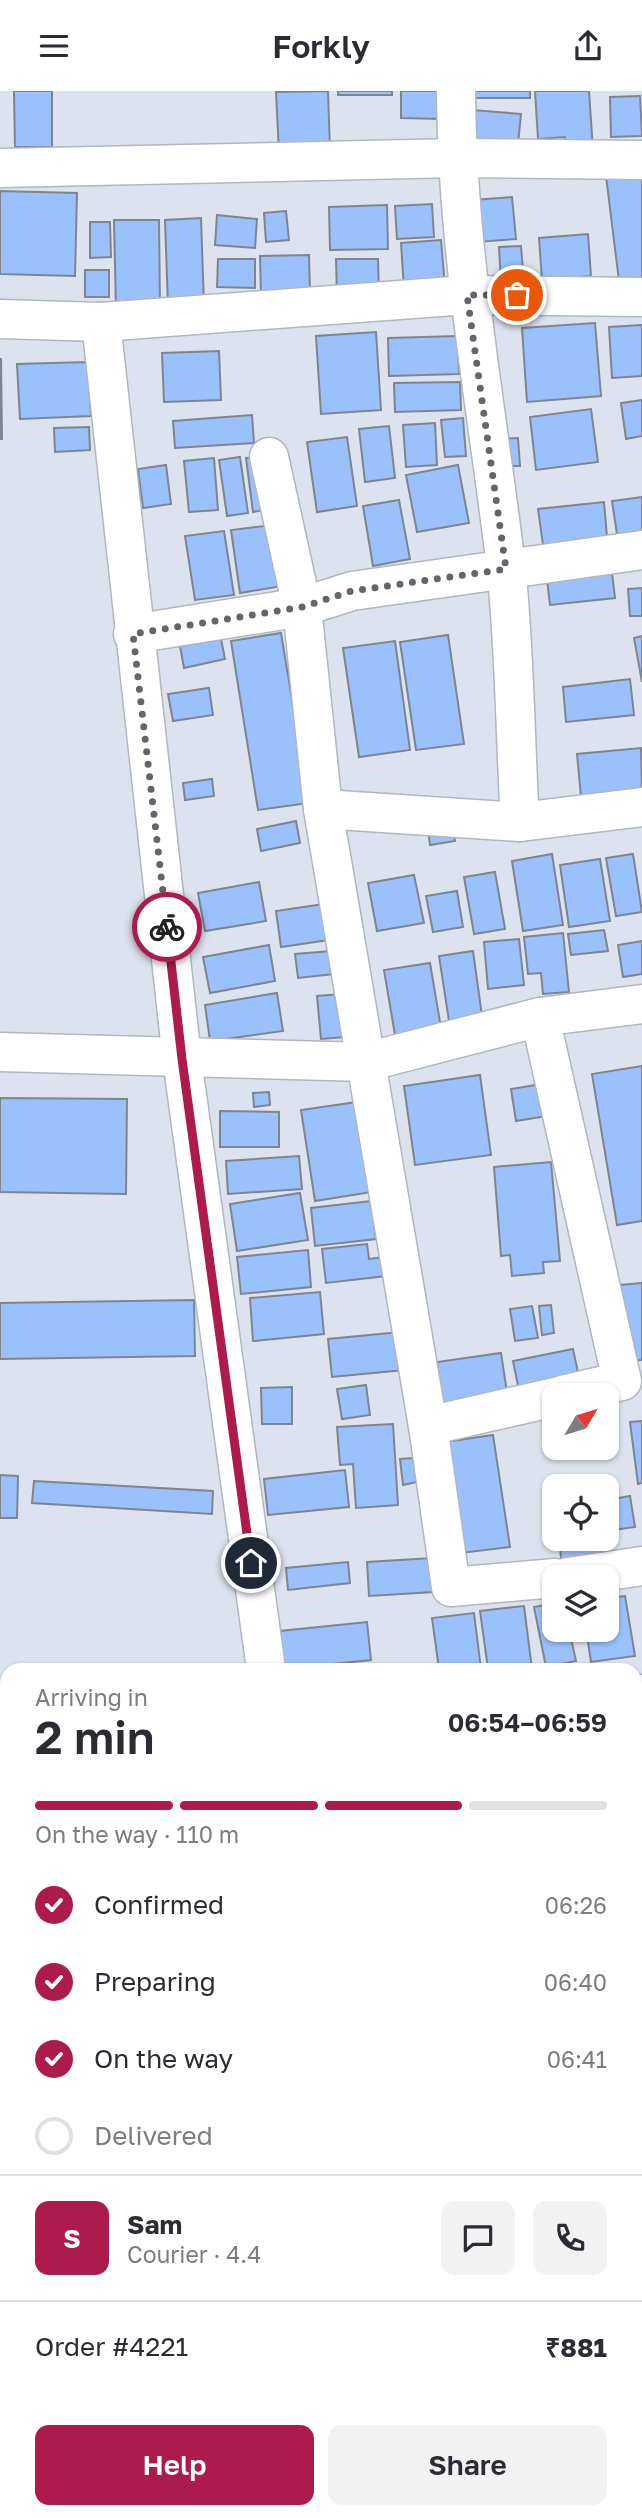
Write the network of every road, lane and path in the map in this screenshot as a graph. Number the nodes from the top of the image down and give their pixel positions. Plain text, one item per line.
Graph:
1 (456, 91) edge
2 (457, 158) junction
3 (642, 160) edge
4 (0, 168) edge
5 (467, 295) junction
6 (642, 297) edge
7 (0, 319) edge
8 (101, 322) junction
9 (269, 457) dead end
10 (642, 550) edge
11 (506, 569) junction
12 (302, 607) junction
13 (133, 634) junction
14 (642, 807) edge
15 (323, 809) junction
16 (520, 822) junction
17 (642, 1004) edge
18 (540, 1017) junction
19 (0, 1052) edge
20 (182, 1059) junction
21 (366, 1062) junction
22 (632, 1379) edge
23 (614, 1383) edge
24 (542, 1400) edge
25 (428, 1426) junction
26 (642, 1566) edge
27 (619, 1569) edge
28 (542, 1579) edge
29 (265, 1663) edge

1 - 2 street
2 - 3 street
2 - 4 street
2 - 5 street
5 - 6 street
5 - 8 street
5 - 11 street
7 - 8 street
8 - 13 street
9 - 12 street
10 - 11 street
11 - 12 street
11 - 16 street
12 - 13 street
12 - 15 street
13 - 20 street
14 - 16 street
15 - 16 street
15 - 21 street
17 - 18 street
18 - 21 street
18 - 22 street
19 - 20 street
20 - 21 street
20 - 29 street
21 - 25 street
22 - 23 street
24 - 25 street
25 - 28 street
26 - 27 street

